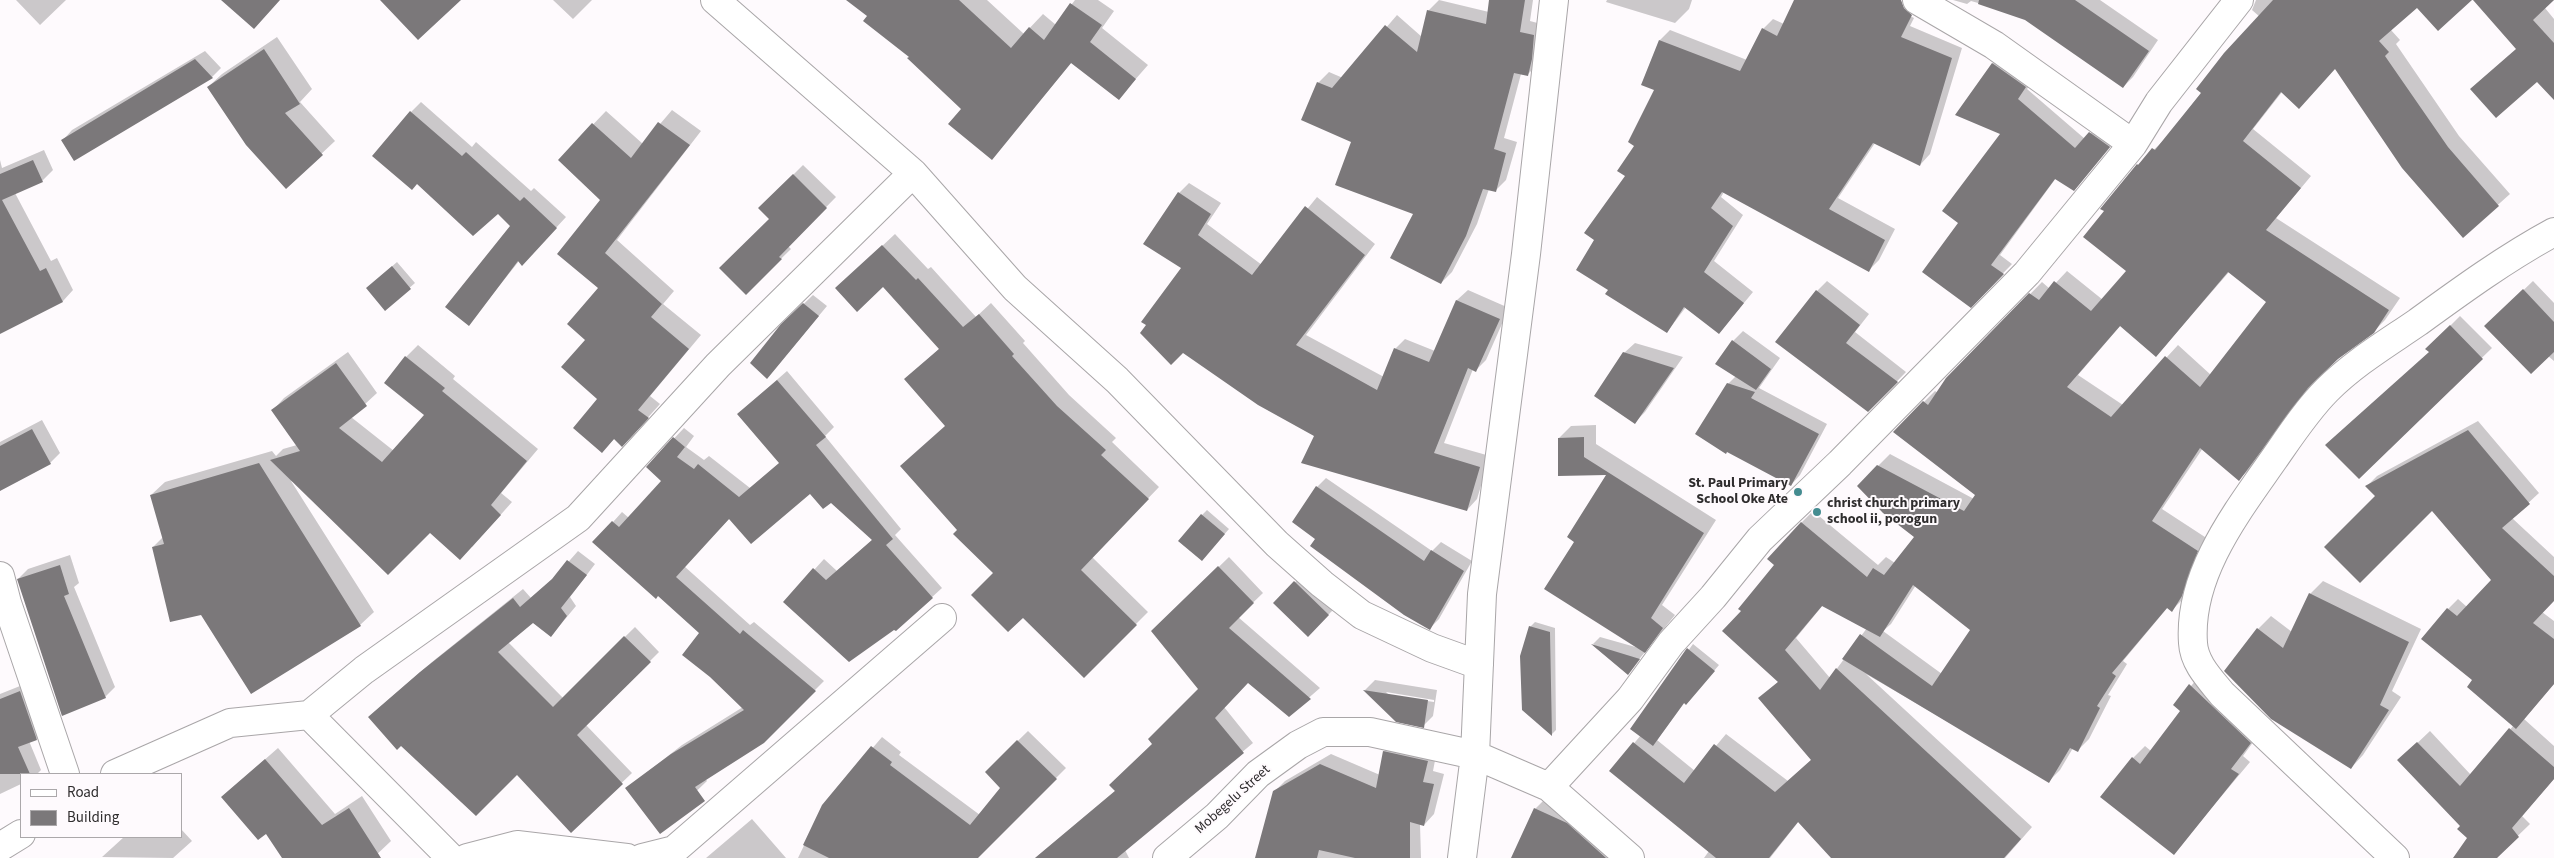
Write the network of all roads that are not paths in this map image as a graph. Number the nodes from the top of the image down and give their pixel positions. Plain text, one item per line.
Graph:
1 (715, 0) edge
2 (1554, 0) edge
3 (1917, 0) edge
4 (2238, 0) edge
5 (2133, 144) junction
6 (913, 173) junction
7 (2554, 232) edge
8 (0, 576) edge
9 (942, 618) dead end
10 (1479, 665) junction
11 (310, 715) junction
12 (1475, 755) junction
13 (65, 773) edge
14 (116, 773) edge
15 (1549, 787) junction
16 (20, 835) edge
17 (0, 847) edge
18 (451, 858) edge
19 (467, 858) edge
20 (627, 858) edge
21 (642, 858) edge
22 (1167, 858) edge
23 (1462, 858) edge
24 (1630, 858) edge
25 (2395, 858) edge

1 - 6 street
2 - 10 street
3 - 5 street
4 - 5 street
5 - 15 street
6 - 10 street
6 - 11 street
7 - 25 street
8 - 13 street
9 - 21 street
10 - 12 street
11 - 14 street
11 - 18 street
12 - 15 street, Mobegelu Street
12 - 22 street, Mobegelu Street
12 - 23 street
15 - 24 street, Mobegelu Street
16 - 17 street
19 - 20 street

